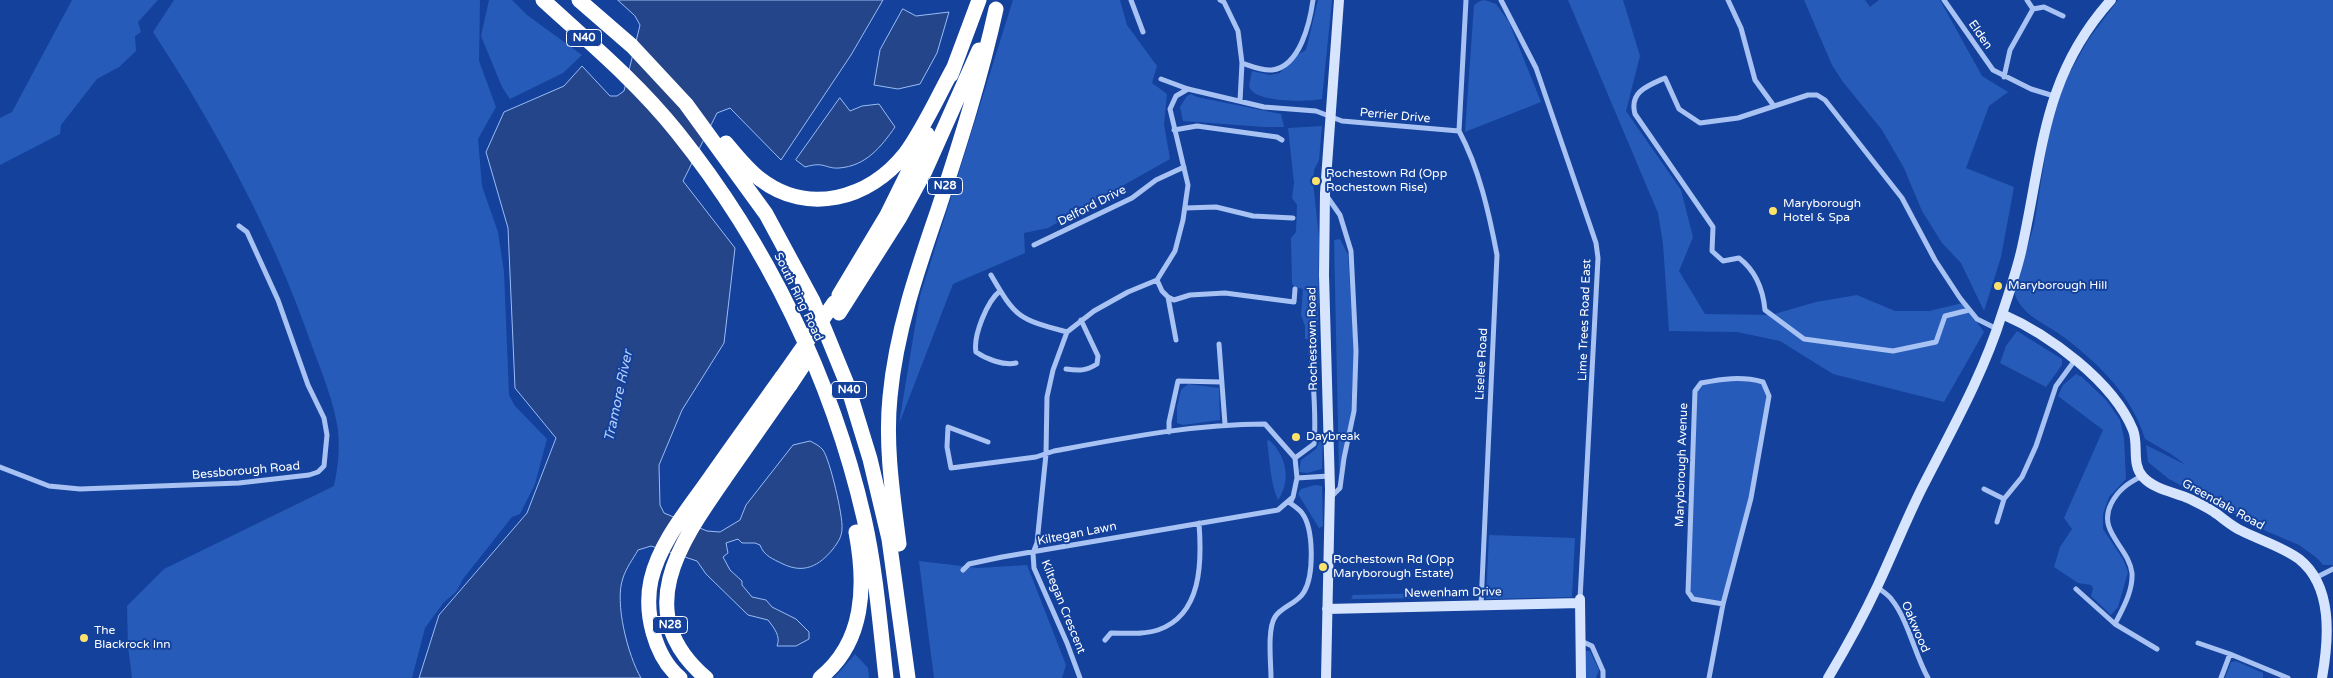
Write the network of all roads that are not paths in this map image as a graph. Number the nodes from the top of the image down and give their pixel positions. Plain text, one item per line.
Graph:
1 (543, 0) edge
2 (579, 0) edge
3 (979, 0) edge
4 (1131, 0) edge
5 (1313, 0) edge
6 (1339, 0) edge
7 (1466, 0) edge
8 (1501, 0) edge
9 (1728, 0) edge
10 (1944, 0) edge
11 (2027, 0) edge
12 (2111, 0) edge
13 (1222, 1) edge
14 (997, 4) edge
15 (2032, 9) junction
16 (2063, 16) dead end
17 (1143, 32) dead end
18 (1242, 63) junction
19 (954, 67) junction
20 (2004, 77) junction
21 (1160, 79) dead end
22 (1188, 89) junction
23 (2054, 96) junction
24 (1240, 101) junction
25 (1774, 106) junction
26 (1330, 117) junction
27 (710, 129) junction
28 (1174, 130) junction
29 (1459, 131) junction
30 (1282, 140) dead end
31 (1184, 167) junction
32 (1325, 193) junction
33 (1184, 208) junction
34 (1293, 218) dead end
35 (239, 226) dead end
36 (1034, 245) dead end
37 (991, 275) dead end
38 (1157, 280) junction
39 (1295, 289) dead end
40 (1000, 291) junction
41 (1168, 297) junction
42 (836, 308) junction
43 (1969, 310) junction
44 (2002, 314) junction
45 (1081, 320) junction
46 (1997, 329) junction
47 (1067, 332) junction
48 (1176, 340) dead end
49 (1219, 344) dead end
50 (1311, 345) dead end
51 (2075, 360) junction
52 (1016, 363) dead end
53 (1066, 369) dead end
54 (1221, 382) junction
55 (835, 420) junction
56 (1225, 424) junction
57 (1169, 432) junction
58 (988, 442) dead end
59 (1046, 454) junction
60 (1295, 458) junction
61 (0, 467) edge
62 (1329, 476) junction
63 (2142, 476) junction
64 (1297, 478) junction
65 (1984, 489) dead end
66 (1293, 497) junction
67 (1329, 498) junction
68 (2004, 499) junction
69 (1997, 522) dead end
70 (1199, 523) junction
71 (1033, 553) junction
72 (667, 559) junction
73 (2333, 569) edge
74 (963, 570) dead end
75 (2317, 577) junction
76 (1877, 588) junction
77 (2076, 589) dead end
78 (1580, 601) junction
79 (1723, 604) junction
80 (1481, 605) junction
81 (1327, 609) junction
82 (2115, 624) junction
83 (1105, 640) dead end
84 (1581, 641) junction
85 (2198, 643) dead end
86 (2157, 648) dead end
87 (2230, 654) junction
88 (680, 678) edge
89 (706, 678) edge
90 (820, 678) edge
91 (886, 678) edge
92 (908, 678) edge
93 (913, 678) edge
94 (1080, 678) edge
95 (1271, 678) edge
96 (1326, 678) edge
97 (1581, 678) edge
98 (1603, 678) edge
99 (1709, 678) edge
100 (1828, 678) edge
101 (1928, 678) edge
102 (2221, 678) edge
103 (2288, 678) edge
104 (2322, 678) edge

1 - 55 highway, South Ring Road / N40
2 - 27 highway, N40
3 - 19 highway, N28
4 - 17 street
5 - 18 street
6 - 26 street, Rochestown Road
7 - 29 street
8 - 78 street, Lime Trees Road East
9 - 25 street
10 - 20 street, Elden
11 - 15 street
12 - 23 street
13 - 18 street
14 - 42 highway, N28
14 - 93 highway, N28
15 - 16 street
15 - 20 street, Elden
18 - 24 street
19 - 27 highway
19 - 42 highway, N28
20 - 23 street, Elden
21 - 22 street, Perrier Drive
22 - 24 street, Perrier Drive
22 - 28 street
23 - 44 street
24 - 26 street, Perrier Drive
25 - 43 street
25 - 43 street
26 - 29 street, Perrier Drive
26 - 32 street, Rochestown Road
27 - 92 highway, South Ring Road / N40
28 - 30 street
28 - 31 street
29 - 80 street, Liselee Road
31 - 33 street
31 - 36 street, Delford Drive
32 - 62 street, Rochestown Road
32 - 67 street
33 - 34 street
33 - 38 street
35 - 61 street, Bessborough Road
37 - 40 street
38 - 41 street
38 - 45 street
39 - 41 street
40 - 47 street
40 - 52 street
41 - 48 street
42 - 72 highway, N28, bridge
43 - 46 street
44 - 46 street
44 - 51 street
45 - 47 street
45 - 53 street
46 - 76 street
47 - 59 street
49 - 54 street
50 - 60 street
51 - 63 street
51 - 68 street
54 - 56 street
54 - 57 street
55 - 90 highway
55 - 91 highway, South Ring Road / N40
56 - 57 street
56 - 60 street
57 - 59 street
58 - 59 street
59 - 71 street, Kiltegan Crescent
60 - 64 street
62 - 64 street
62 - 67 street, Rochestown Road
63 - 75 street, Greendale Road
63 - 82 street
64 - 66 street
65 - 68 street
66 - 70 street, Kiltegan Lawn
66 - 95 street
67 - 81 street, Rochestown Road
68 - 69 street
70 - 71 street, Kiltegan Lawn
70 - 83 street
71 - 74 street, Kiltegan Lawn
71 - 94 street, Kiltegan Crescent
72 - 88 highway, N28
72 - 89 highway, N28
73 - 75 street
75 - 104 street, Greendale Road
76 - 100 street
76 - 101 street, Oakwood
77 - 82 street
78 - 80 street, Newenham Drive
78 - 84 street
79 - 79 street, Maryborough Avenue
79 - 99 street, Maryborough Avenue
80 - 81 street, Newenham Drive
81 - 96 street, Rochestown Road
82 - 86 street
84 - 97 street
84 - 98 street
85 - 87 street
87 - 102 street
87 - 103 street

